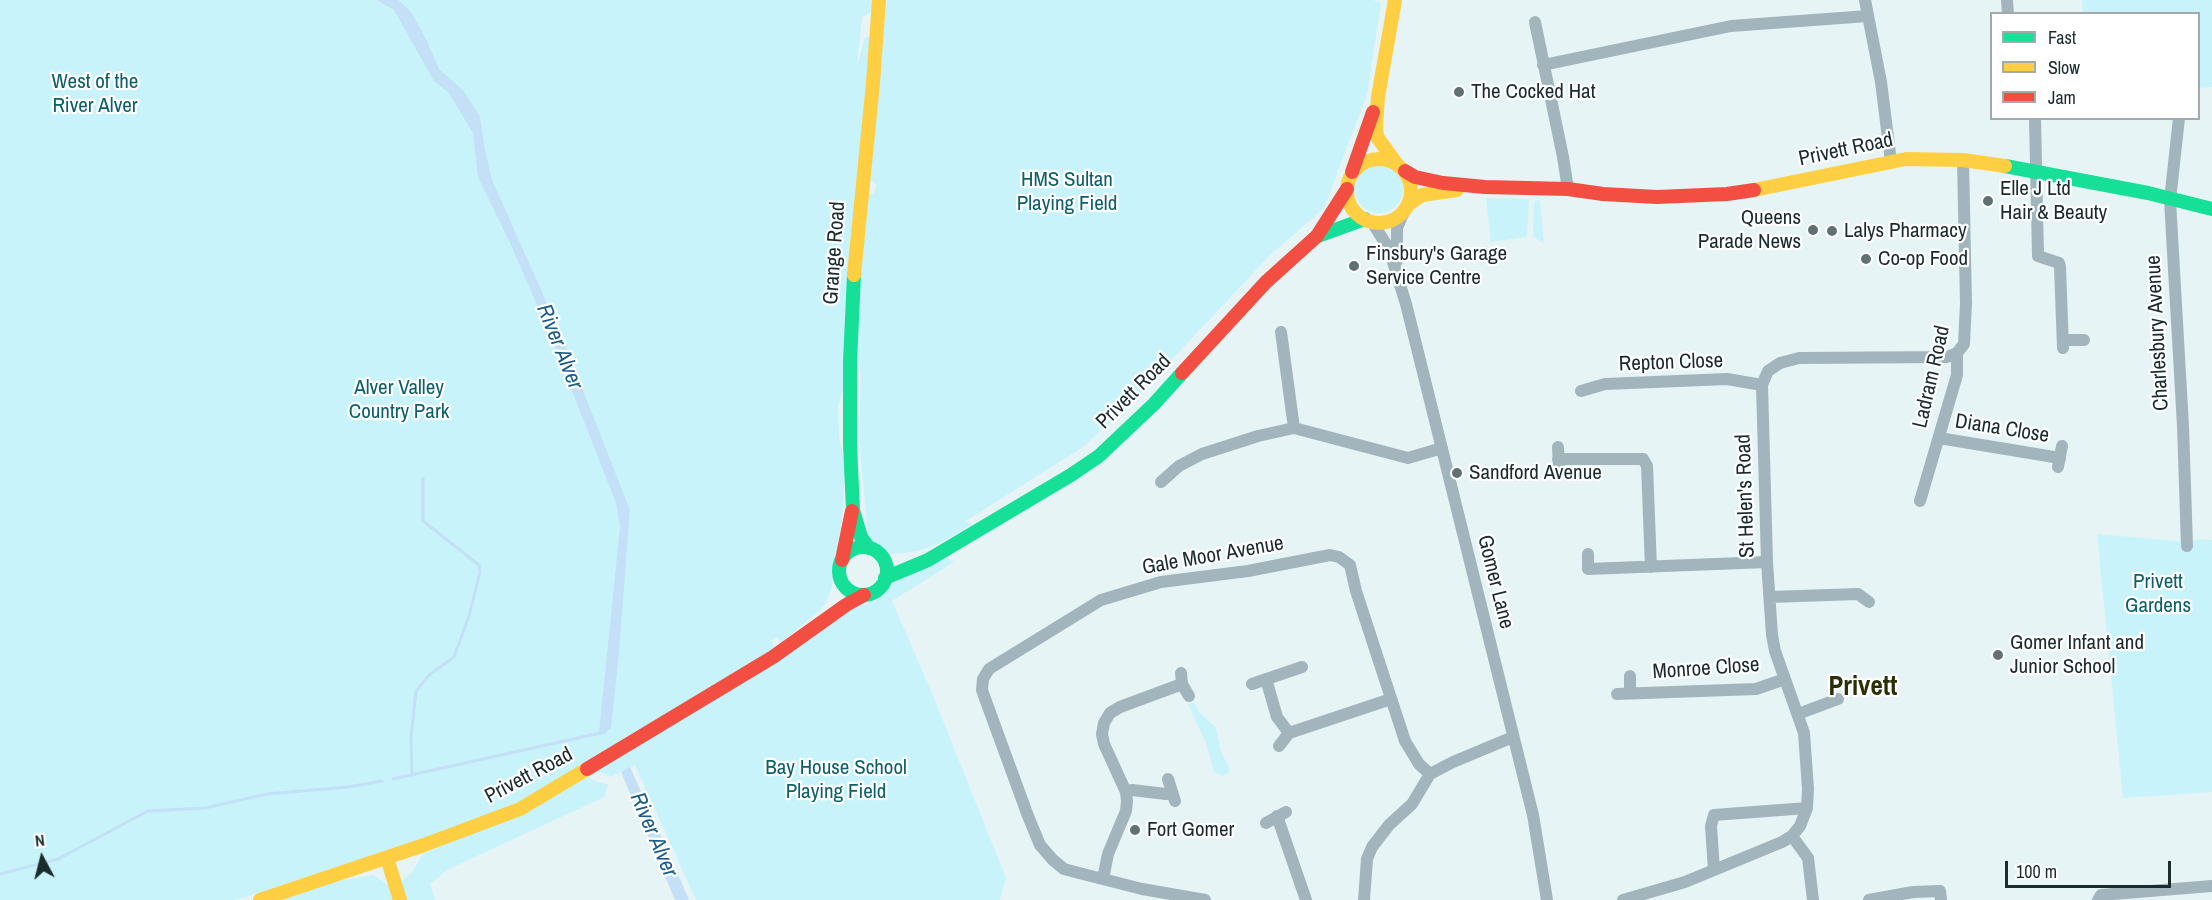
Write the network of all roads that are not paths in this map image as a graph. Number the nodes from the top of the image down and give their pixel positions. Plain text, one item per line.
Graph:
1 (879, 0) edge
2 (1395, 0) edge
3 (1865, 0) edge
4 (1868, 16) junction
5 (1535, 22) dead end
6 (1543, 65) junction
7 (1378, 97) junction
8 (2035, 120) edge
9 (2179, 120) edge
10 (1963, 160) junction
11 (1891, 162) junction
12 (1400, 167) junction
13 (2037, 171) junction
14 (1348, 184) junction
15 (1485, 187) junction
16 (1568, 189) junction
17 (2170, 200) junction
18 (1406, 209) junction
19 (2212, 209) edge
20 (1368, 221) junction
21 (1317, 236) junction
22 (1398, 274) junction
23 (1282, 332) dead end
24 (2084, 340) dead end
25 (1957, 353) junction
26 (1762, 385) junction
27 (1581, 391) dead end
28 (1294, 428) junction
29 (1939, 438) junction
30 (1442, 448) junction
31 (2060, 457) dead end
32 (1558, 458) dead end
33 (1161, 482) dead end
34 (1925, 496) dead end
35 (853, 510) junction
36 (956, 544) junction
37 (2187, 546) dead end
38 (875, 551) junction
39 (1588, 554) dead end
40 (842, 560) junction
41 (1767, 562) junction
42 (1651, 567) junction
43 (840, 577) junction
44 (885, 579) junction
45 (864, 595) junction
46 (1770, 597) junction
47 (1869, 602) dead end
48 (795, 641) junction
49 (1302, 667) dead end
50 (1630, 676) dead end
51 (1266, 679) junction
52 (1785, 679) junction
53 (1252, 684) dead end
54 (1189, 696) dead end
55 (1391, 699) junction
56 (1838, 699) dead end
57 (1798, 714) junction
58 (1289, 733) junction
59 (1513, 737) junction
60 (1279, 746) dead end
61 (1430, 774) junction
62 (1168, 780) dead end
63 (1126, 792) junction
64 (1807, 808) junction
65 (1276, 817) dead end
66 (1792, 836) junction
67 (387, 858) junction
68 (1714, 870) junction
69 (1103, 879) junction
70 (2212, 886) edge
71 (1162, 896) edge
72 (260, 900) edge
73 (400, 900) edge
74 (1205, 900) edge
75 (1306, 900) edge
76 (1364, 900) edge
77 (1547, 900) edge
78 (1623, 900) edge
79 (1813, 900) edge
80 (1869, 900) edge
81 (1941, 900) edge
82 (2098, 900) edge

1 - 35 main road, Grange Road
2 - 7 main road
3 - 4 street
4 - 6 street
4 - 11 street
5 - 6 street
6 - 16 street
7 - 12 main road
7 - 14 main road
8 - 13 street
9 - 17 street, Charlesbury Avenue
10 - 11 main road, Privett Road
10 - 13 main road, Privett Road
10 - 25 street, Ladram Road
11 - 16 main road, Privett Road
12 - 14 main road
12 - 15 main road, Privett Road
12 - 18 main road
13 - 17 main road, Privett Road
13 - 24 street
14 - 20 main road
14 - 21 main road, Privett Road
15 - 16 main road, Privett Road
15 - 18 main road, Privett Road
17 - 19 main road, Privett Road
17 - 37 street, Charlesbury Avenue
18 - 20 main road
18 - 22 street, Gomer Lane
20 - 21 main road, Privett Road
20 - 22 street, Gomer Lane
21 - 36 main road, Privett Road
22 - 30 street, Gomer Lane
23 - 28 street
25 - 26 street
25 - 29 street, Ladram Road
26 - 27 street, Repton Close
26 - 41 street, St Helen's Road
28 - 30 street
28 - 33 street
29 - 31 street, Diana Close
29 - 34 street, Ladram Road
30 - 59 street, Gomer Lane
32 - 42 street
35 - 38 main road, Grange Road
35 - 40 main road, Grange Road
36 - 38 main road, Privett Road
36 - 44 main road, Privett Road
38 - 40 main road
38 - 44 main road
39 - 42 street
40 - 43 main road
41 - 42 street
41 - 46 street, St Helen's Road
43 - 45 main road
43 - 48 main road, Privett Road
44 - 45 main road
45 - 48 main road, Privett Road
46 - 47 street
46 - 52 street, St Helen's Road
48 - 67 main road, Privett Road
49 - 51 street
50 - 52 street, Monroe Close
51 - 53 street
51 - 58 street
52 - 57 street, St Helen's Road
54 - 63 street
55 - 58 street
55 - 61 street, Gale Moor Avenue
55 - 69 street, Gale Moor Avenue
56 - 57 street
57 - 64 street, St Helen's Road
58 - 60 street
59 - 61 street
59 - 77 street, Gomer Lane
61 - 76 street
62 - 63 street
63 - 69 street
64 - 66 street, St Helen's Road
64 - 68 street
65 - 75 street
66 - 68 street
66 - 79 street
67 - 72 main road, Privett Road
67 - 73 main road
68 - 78 street
69 - 71 street, Gale Moor Avenue
70 - 82 street
71 - 74 street, Gale Moor Avenue
80 - 81 street

